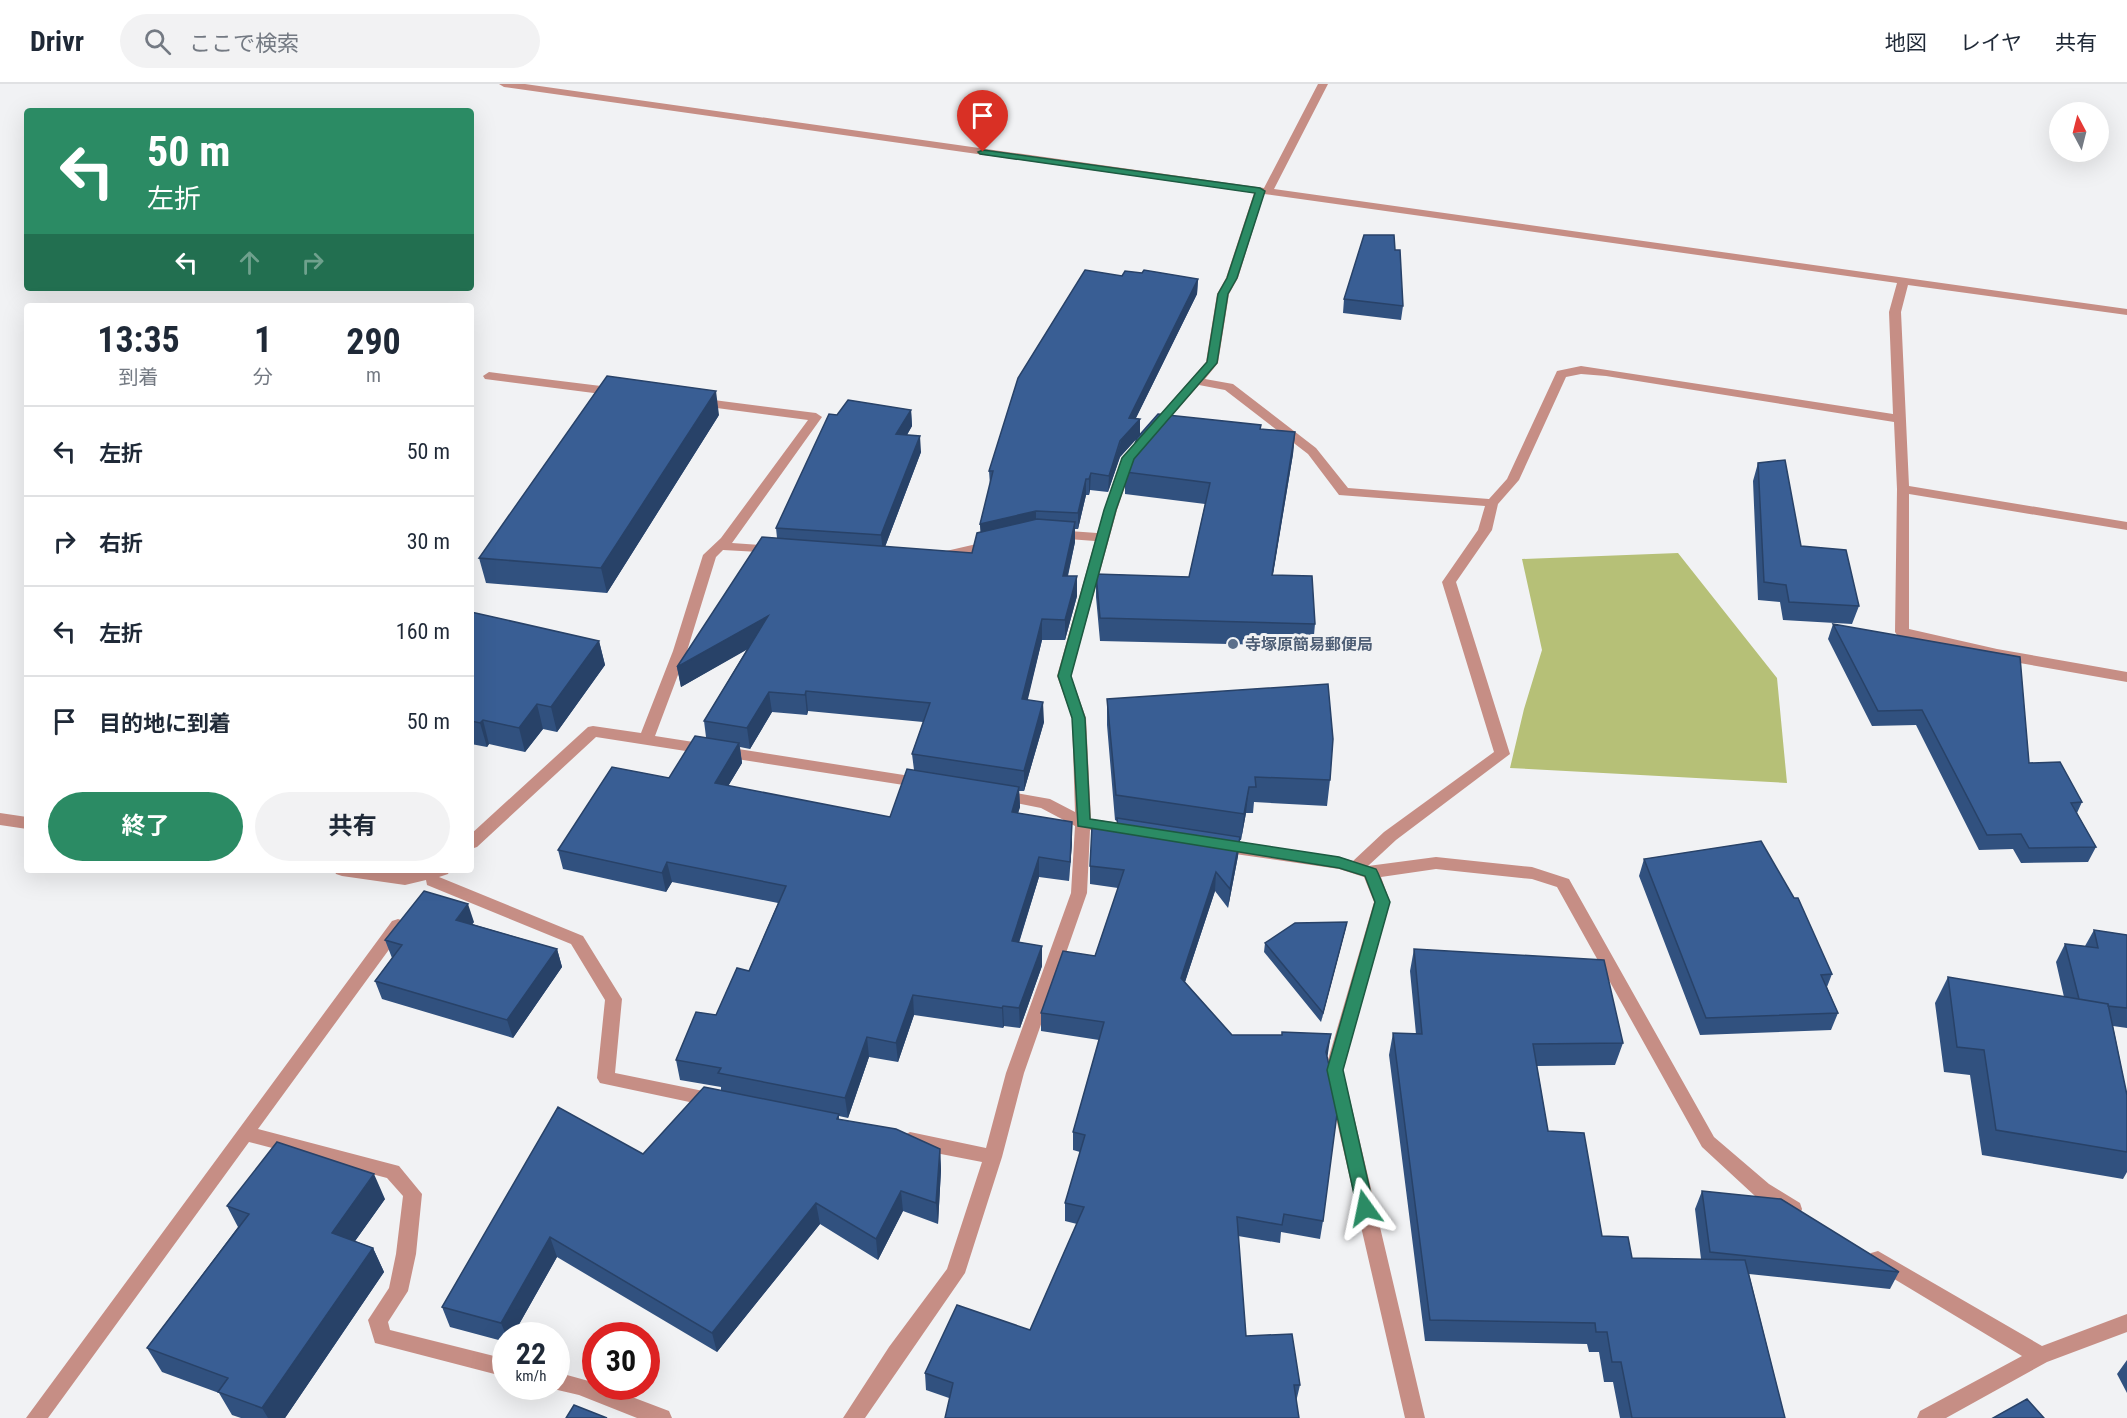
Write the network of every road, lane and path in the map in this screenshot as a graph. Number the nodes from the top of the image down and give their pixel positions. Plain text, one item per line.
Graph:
1 (504, 84) edge
2 (1323, 84) edge
3 (1264, 191) junction
4 (1903, 281) junction
5 (2127, 312) edge
6 (489, 376) dead end
7 (1197, 381) junction
8 (629, 394) edge
9 (688, 401) edge
10 (1900, 419) junction
11 (1903, 489) junction
12 (1492, 503) junction
13 (2127, 526) edge
14 (1037, 533) edge
15 (1103, 537) junction
16 (1013, 539) edge
17 (720, 546) junction
18 (791, 552) edge
19 (920, 561) edge
20 (2127, 677) edge
21 (645, 741) junction
22 (938, 786) edge
23 (985, 793) edge
24 (0, 819) edge
25 (24, 823) edge
26 (1083, 823) junction
27 (1150, 834) edge
28 (474, 840) edge
29 (1206, 843) edge
30 (1363, 870) junction
31 (363, 873) edge
32 (439, 874) edge
33 (735, 1105) edge
34 (247, 1134) junction
35 (887, 1136) edge
36 (993, 1157) junction
37 (1804, 1215) edge
38 (1865, 1252) edge
39 (2127, 1323) edge
40 (2040, 1356) junction
41 (492, 1364) edge
42 (570, 1384) edge
43 (36, 1418) edge
44 (662, 1418) edge
45 (853, 1418) edge
46 (1415, 1418) edge
47 (1927, 1418) edge

1 - 3 street
2 - 3 street
3 - 4 street
3 - 7 street
4 - 5 street
4 - 10 street
6 - 8 street
7 - 12 street
7 - 15 street
9 - 17 street
10 - 11 street
10 - 12 street
11 - 13 street
11 - 20 street
12 - 30 street
14 - 15 street
15 - 26 street
16 - 19 street
17 - 18 street
17 - 21 street
21 - 22 street
21 - 28 street
23 - 26 street
24 - 25 street
26 - 27 street
26 - 36 street
29 - 30 street
30 - 37 street
30 - 46 street
31 - 32 street
32 - 33 street
32 - 34 street
34 - 41 street
34 - 43 street
35 - 36 street
36 - 45 street
38 - 40 street
39 - 40 street
40 - 47 street
42 - 44 street

